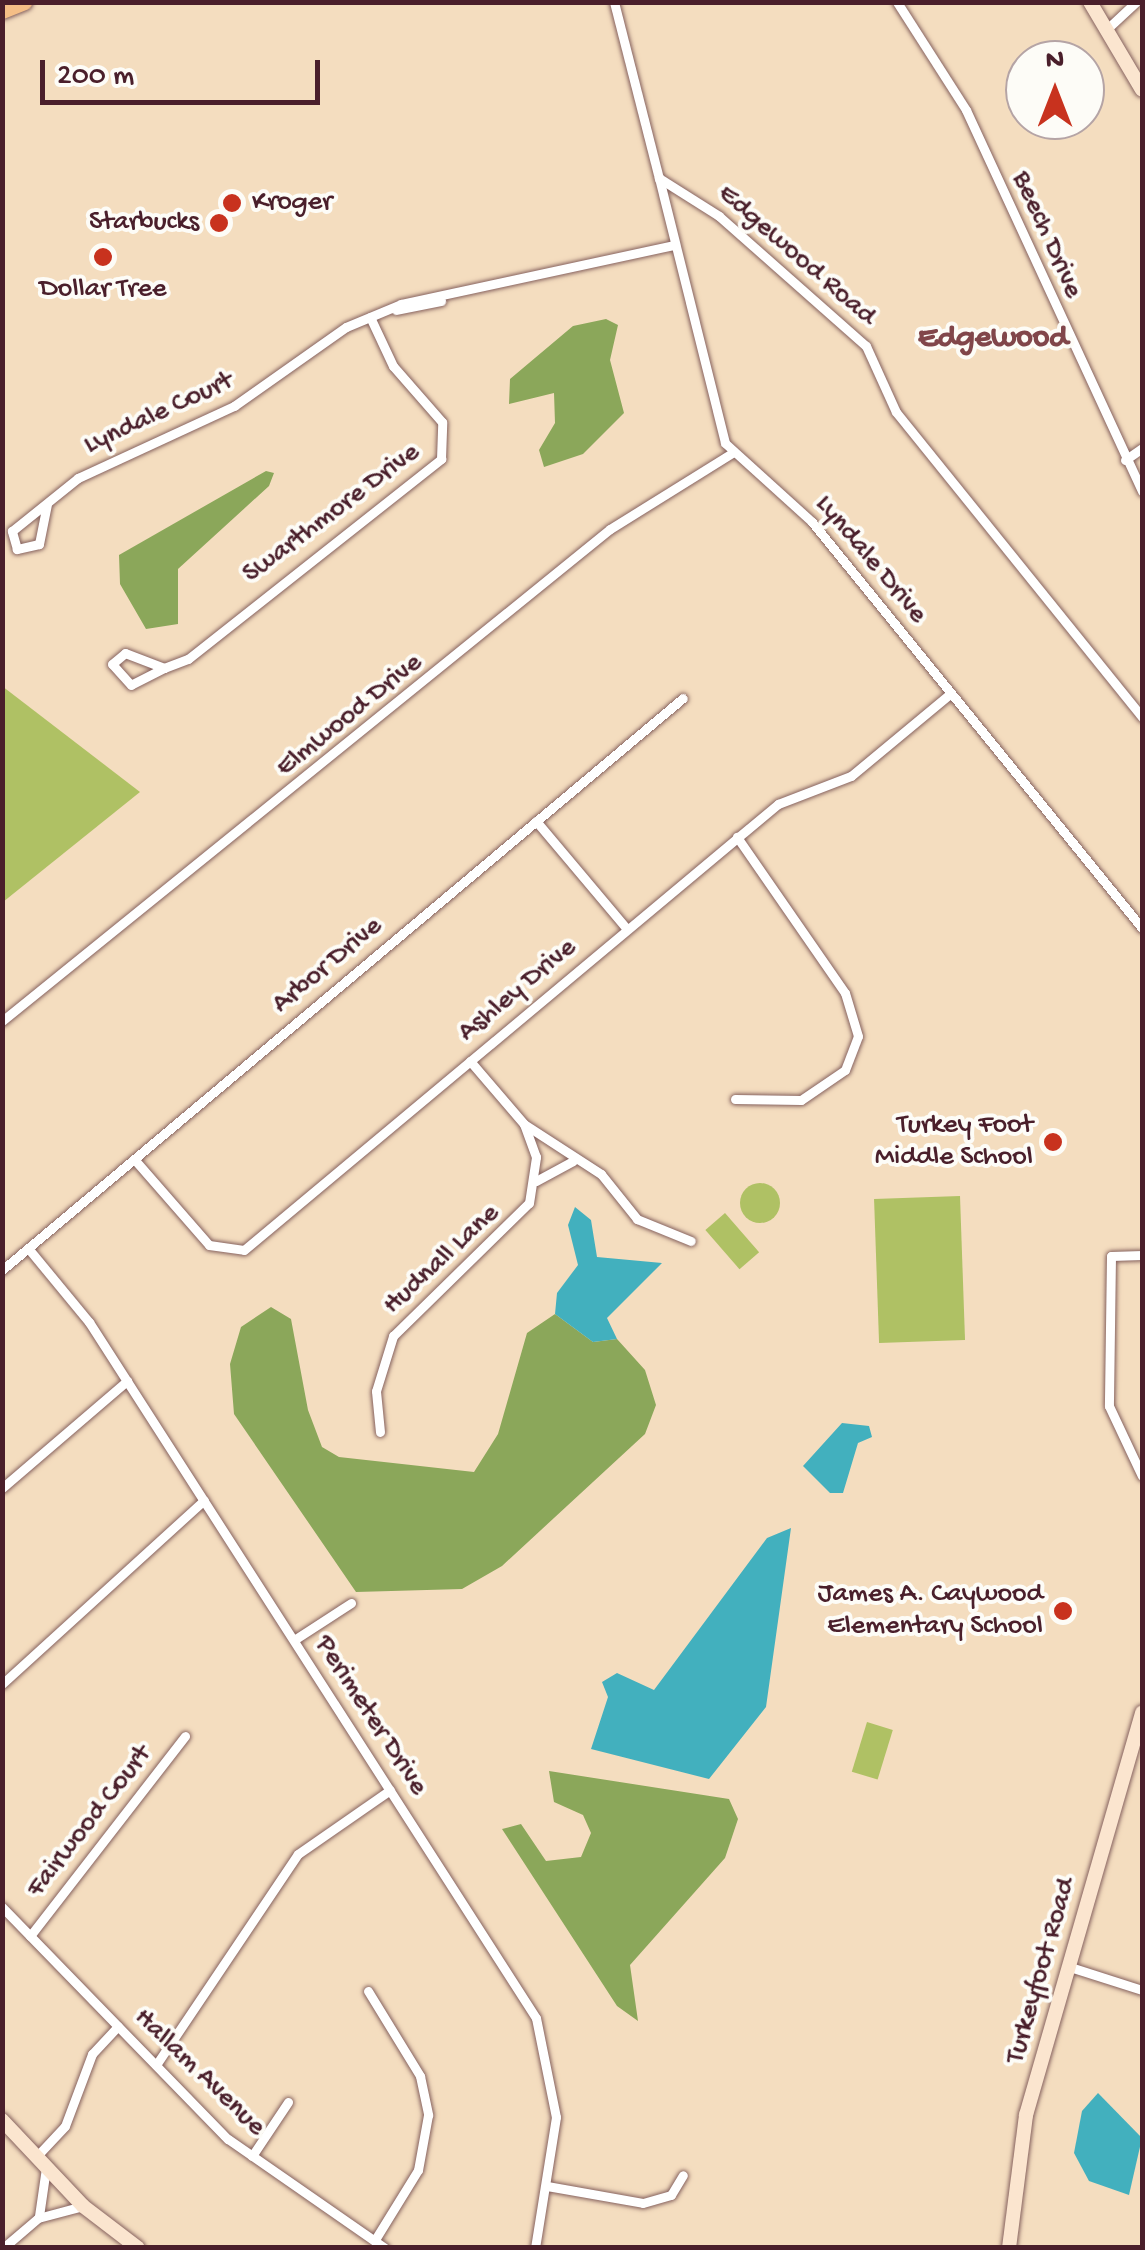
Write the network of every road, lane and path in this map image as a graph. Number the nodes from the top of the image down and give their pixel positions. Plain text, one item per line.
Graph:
1 (24, 2) edge
2 (614, 2) edge
3 (897, 2) edge
4 (1090, 2) edge
5 (1136, 2) edge
6 (2, 11) edge
7 (1108, 28) junction
8 (1142, 90) edge
9 (659, 178) junction
10 (675, 245) junction
11 (370, 317) junction
12 (1142, 448) edge
13 (732, 453) junction
14 (1125, 460) junction
15 (1142, 492) edge
16 (47, 504) junction
17 (164, 668) junction
18 (951, 694) junction
19 (683, 698) dead end
20 (1142, 717) edge
21 (536, 821) junction
22 (738, 837) junction
23 (1142, 928) edge
24 (627, 929) junction
25 (2, 1021) edge
26 (470, 1061) junction
27 (735, 1099) dead end
28 (524, 1124) junction
29 (134, 1159) junction
30 (576, 1161) junction
31 (536, 1180) junction
32 (691, 1241) dead end
33 (28, 1248) junction
34 (1142, 1255) edge
35 (2, 1270) edge
36 (127, 1381) junction
37 (380, 1432) dead end
38 (1142, 1476) edge
39 (2, 1488) edge
40 (204, 1500) junction
41 (351, 1603) dead end
42 (294, 1640) junction
43 (2, 1684) edge
44 (1142, 1712) edge
45 (185, 1736) dead end
46 (390, 1790) junction
47 (2, 1906) edge
48 (30, 1936) junction
49 (1070, 1966) junction
50 (368, 1990) dead end
51 (1142, 1990) edge
52 (118, 2026) junction
53 (156, 2065) junction
54 (288, 2102) dead end
55 (2, 2120) edge
56 (252, 2156) junction
57 (41, 2162) junction
58 (683, 2175) dead end
59 (547, 2186) junction
60 (84, 2206) junction
61 (38, 2218) junction
62 (376, 2238) junction
63 (3, 2248) edge
64 (138, 2248) edge
65 (385, 2248) edge
66 (535, 2248) edge
67 (1008, 2248) edge

1 - 6 main road
2 - 9 street
3 - 14 street, Beech Drive
4 - 7 main road
5 - 7 street
7 - 8 main road
9 - 10 street
9 - 20 street, Edgewood Road
10 - 11 street, Lyndale Court
10 - 13 street
11 - 16 street, Lyndale Court
11 - 17 street, Swarthmore Drive
12 - 14 street
13 - 18 street, Lyndale Drive
13 - 25 street, Elmwood Drive
14 - 15 street, Beech Drive
16 - 16 street, Lyndale Court
17 - 17 street, Swarthmore Drive
18 - 22 street, Ashley Drive
18 - 23 street, Lyndale Drive
19 - 21 street, Arbor Drive
21 - 24 street
21 - 29 street, Arbor Drive
22 - 24 street, Ashley Drive
22 - 27 street
24 - 26 street, Ashley Drive
26 - 28 street
26 - 29 street, Ashley Drive
28 - 30 street
28 - 31 street
29 - 33 street, Arbor Drive
30 - 31 street
30 - 32 street
31 - 37 street, Hudnall Lane
33 - 35 street, Arbor Drive
33 - 36 street, Perimeter Drive
34 - 38 street
36 - 39 street
36 - 40 street, Perimeter Drive
40 - 42 street, Perimeter Drive
40 - 43 street
41 - 42 street
42 - 46 street, Perimeter Drive
44 - 49 main road, Turkeyfoot Road
45 - 48 street, Fairwood Court
46 - 53 street
46 - 59 street, Perimeter Drive
47 - 48 street, Hallam Avenue
48 - 52 street, Hallam Avenue
49 - 51 street
49 - 67 main road, Turkeyfoot Road
50 - 62 street
52 - 53 street, Hallam Avenue
52 - 57 street
53 - 56 street, Hallam Avenue
54 - 56 street
55 - 57 main road
56 - 62 street, Hallam Avenue
57 - 60 main road
57 - 61 street
58 - 59 street
59 - 66 street, Perimeter Drive
60 - 61 street
60 - 64 main road
61 - 63 street
62 - 65 street, Hallam Avenue

